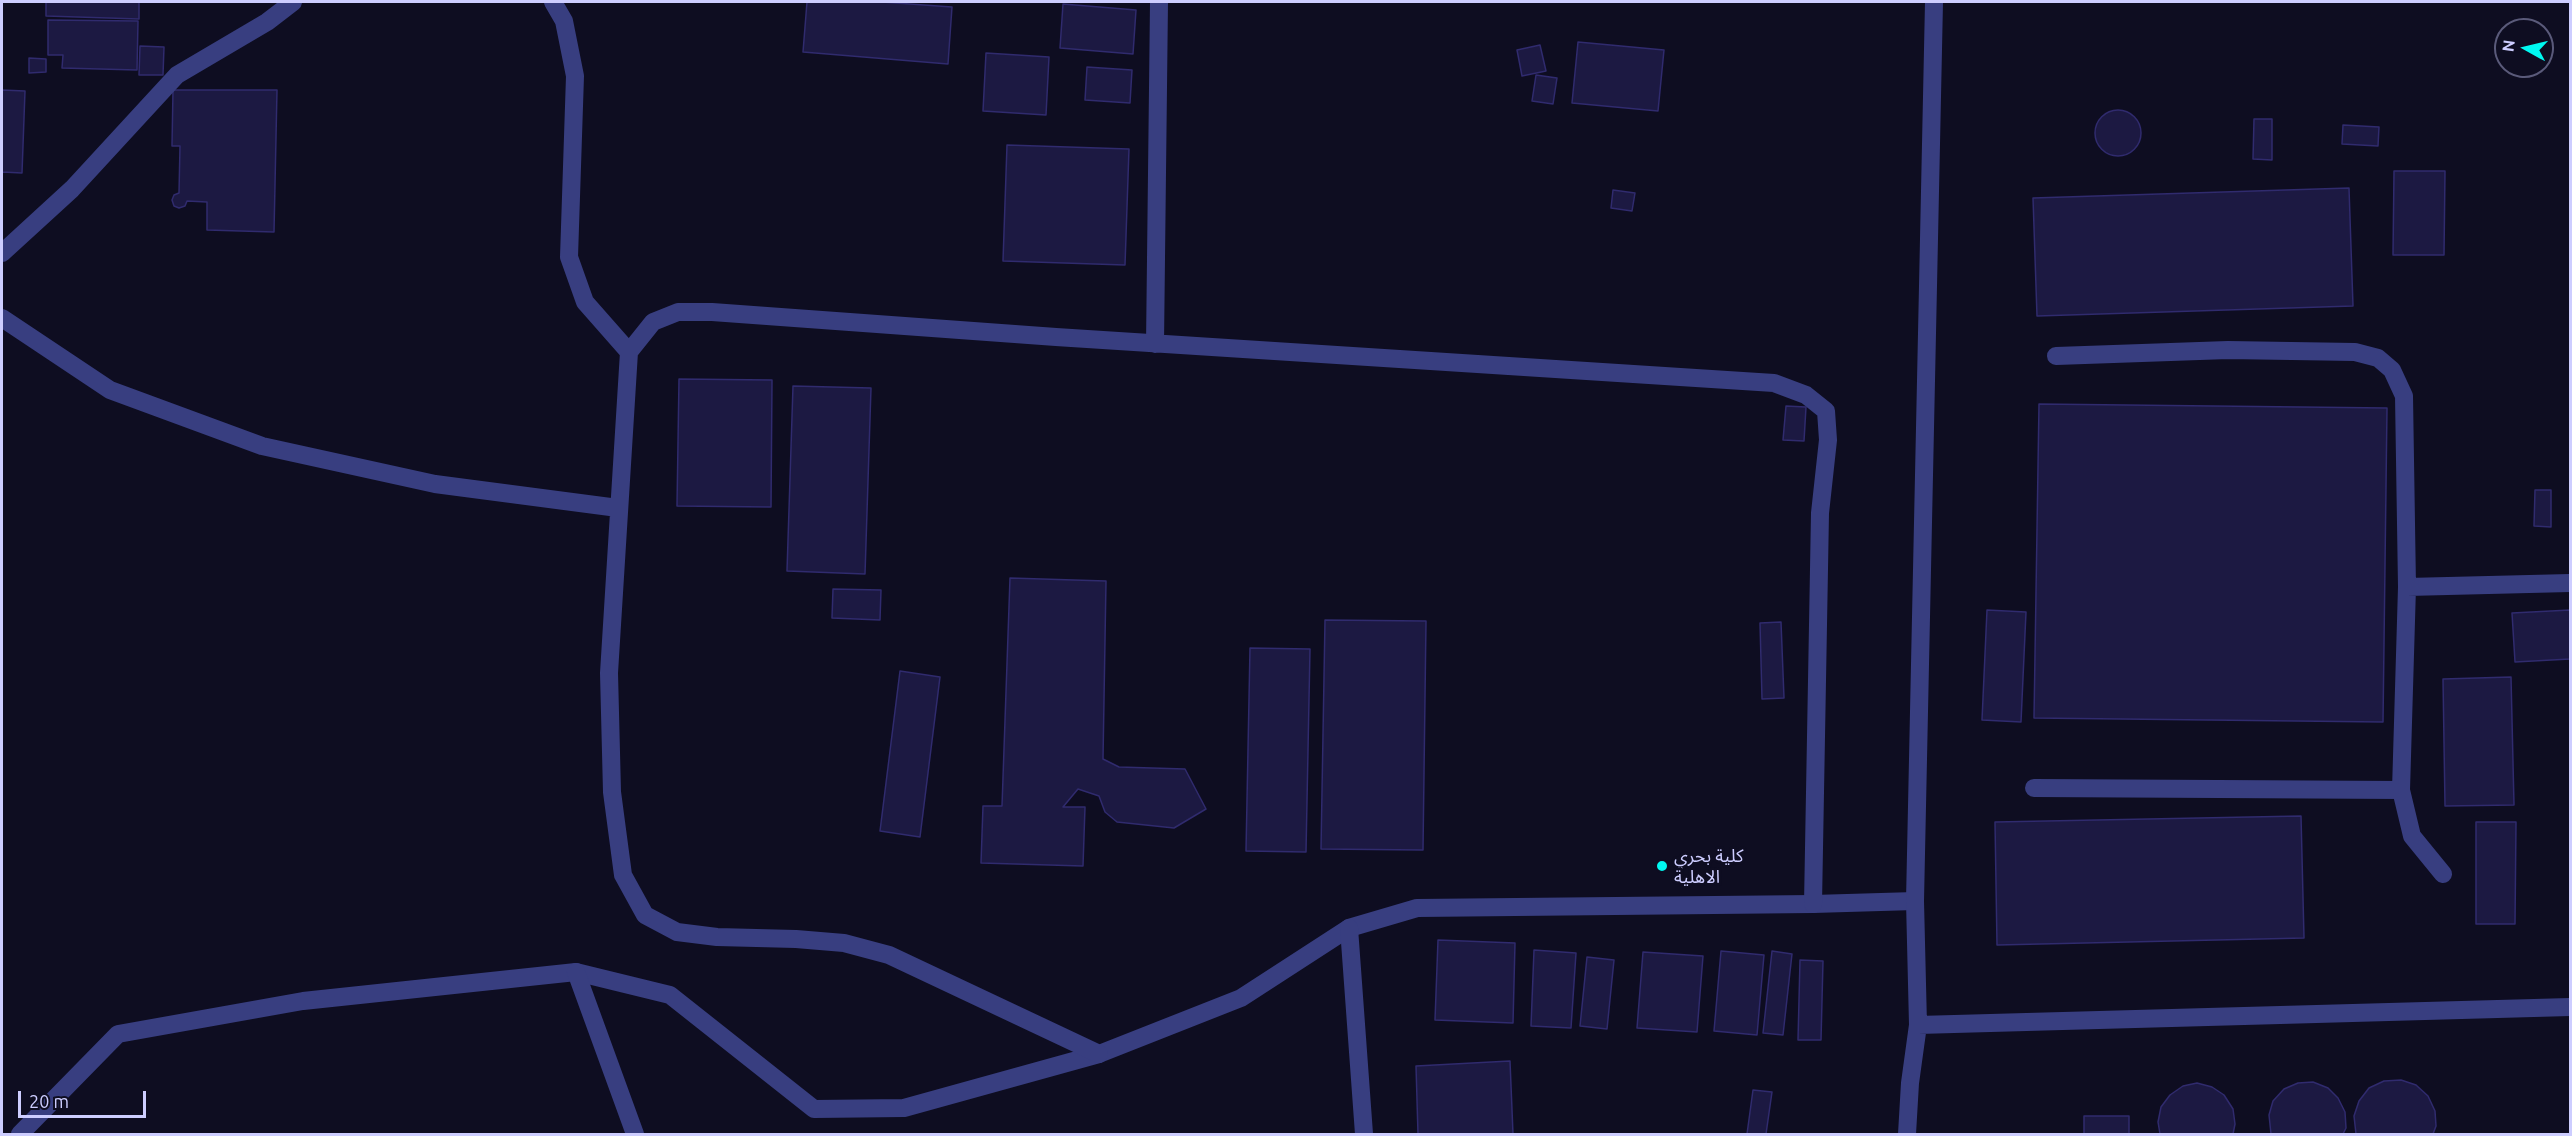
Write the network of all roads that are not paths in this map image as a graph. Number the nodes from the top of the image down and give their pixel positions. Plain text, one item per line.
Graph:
1 (293, 2) edge
2 (553, 2) edge
3 (1159, 2) edge
4 (1934, 2) edge
5 (2, 253) edge
6 (2, 318) edge
7 (1155, 344) junction
8 (629, 352) junction
9 (2056, 356) dead end
10 (618, 508) junction
11 (2571, 583) edge
12 (2407, 587) junction
13 (2034, 788) dead end
14 (2402, 790) junction
15 (2443, 874) dead end
16 (1915, 901) junction
17 (1813, 904) junction
18 (1349, 928) junction
19 (576, 972) junction
20 (2571, 1007) edge
21 (1918, 1025) junction
22 (1099, 1054) junction
23 (20, 1134) edge
24 (635, 1134) edge
25 (1364, 1134) edge
26 (1907, 1134) edge

1 - 5 street
2 - 8 street
3 - 7 street
4 - 16 street
6 - 10 street
7 - 8 street
7 - 17 street
8 - 10 street
9 - 12 street
10 - 22 street
11 - 12 street
12 - 14 street
13 - 14 street
14 - 15 street
16 - 17 street
16 - 21 street
17 - 18 street
18 - 22 street
18 - 25 street
19 - 22 street
19 - 23 street
19 - 24 street
20 - 21 street
21 - 26 street

